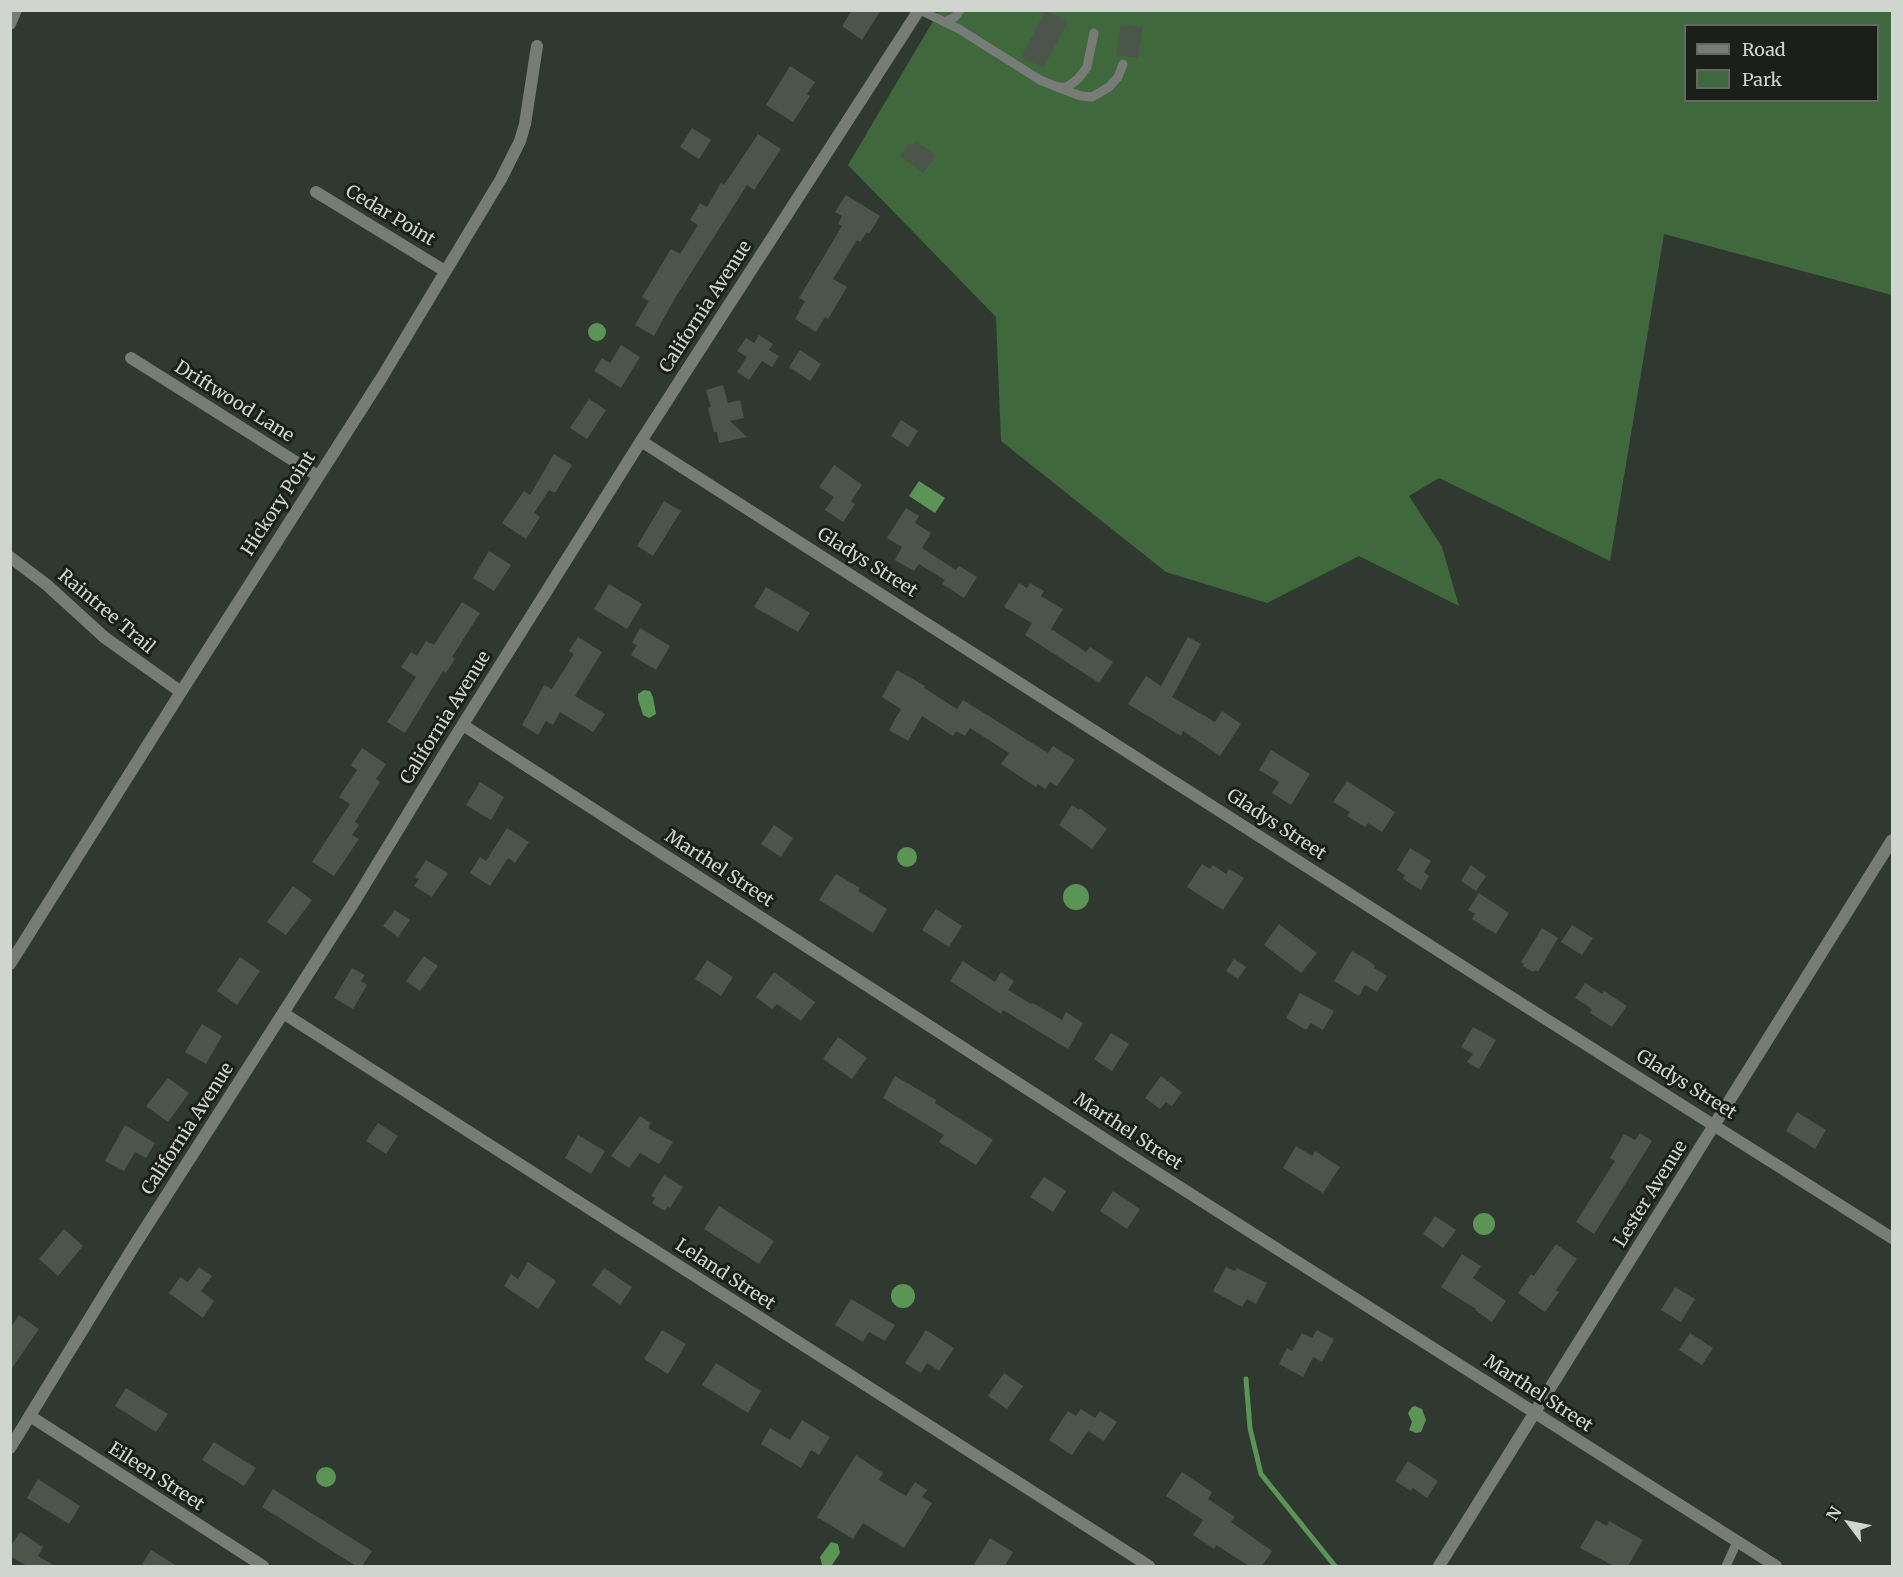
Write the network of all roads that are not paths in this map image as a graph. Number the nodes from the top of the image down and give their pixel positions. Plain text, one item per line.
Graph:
1 (16, 10) edge
2 (919, 10) edge
3 (960, 10) edge
4 (944, 22) junction
5 (10, 24) edge
6 (1094, 33) dead end
7 (537, 46) dead end
8 (1123, 64) dead end
9 (1057, 87) junction
10 (316, 192) dead end
11 (446, 271) junction
12 (131, 358) dead end
13 (641, 441) junction
14 (318, 476) junction
15 (10, 557) edge
16 (181, 692) junction
17 (463, 725) junction
18 (1893, 840) edge
19 (10, 964) edge
20 (283, 1013) junction
21 (1716, 1125) junction
22 (1893, 1238) edge
23 (1534, 1413) junction
24 (30, 1416) junction
25 (10, 1448) edge
26 (1737, 1542) junction
27 (263, 1566) edge
28 (1149, 1566) edge
29 (1439, 1566) edge
30 (1726, 1566) edge
31 (1776, 1566) edge

1 - 5 street
2 - 4 lane
2 - 13 street, California Avenue
3 - 4 lane
4 - 9 lane
6 - 9 lane
7 - 11 street, Hickory Point
8 - 9 lane
10 - 11 street, Cedar Point
11 - 14 street, Hickory Point
12 - 14 street, Driftwood Lane
13 - 17 street, California Avenue
13 - 21 street, Gladys Street
14 - 16 street, Hickory Point
15 - 16 street, Raintree Trail
16 - 19 street, Hickory Point
17 - 20 street, California Avenue
17 - 23 street, Marthel Street
18 - 21 street, Lester Avenue
20 - 24 street, California Avenue
20 - 28 street, Leland Street
21 - 22 street, Gladys Street
21 - 23 street, Lester Avenue
23 - 26 street, Marthel Street
23 - 29 street, Lester Avenue
24 - 25 street, California Avenue
24 - 27 street, Eileen Street
26 - 30 lane
26 - 31 street, Marthel Street

